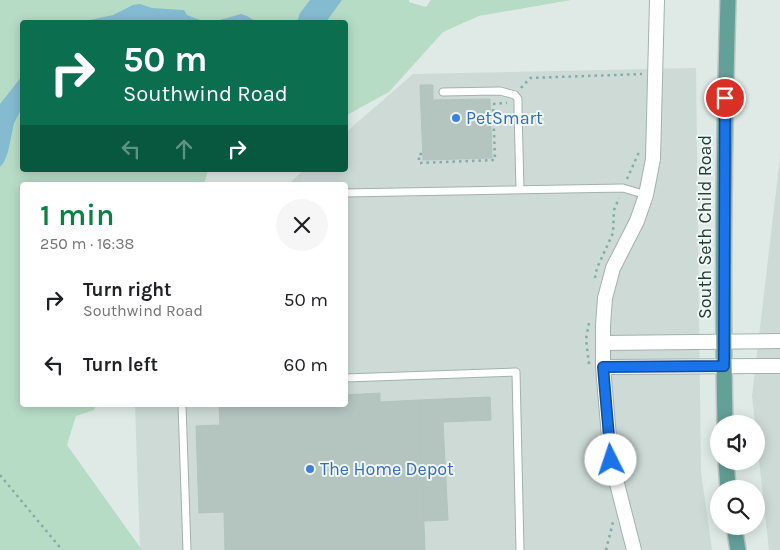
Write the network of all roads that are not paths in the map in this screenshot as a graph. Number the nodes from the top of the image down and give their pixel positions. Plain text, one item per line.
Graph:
1 (657, 0) edge
2 (728, 0) edge
3 (443, 92) dead end
4 (520, 190) junction
5 (348, 193) edge
6 (646, 195) junction
7 (780, 341) edge
8 (724, 342) junction
9 (604, 343) junction
10 (724, 366) junction
11 (780, 366) edge
12 (603, 367) junction
13 (348, 378) edge
14 (182, 407) edge
15 (725, 415) edge
16 (736, 535) edge
17 (188, 550) edge
18 (520, 550) edge
19 (634, 550) edge
20 (738, 550) edge

1 - 6 street
2 - 8 main road, South Seth Child Road
3 - 4 lane
4 - 5 lane
4 - 6 lane
6 - 9 street
7 - 8 street
8 - 9 street
8 - 10 main road, South Seth Child Road
9 - 12 street
10 - 11 street
10 - 12 street
10 - 15 main road, South Seth Child Road
12 - 19 street
13 - 18 lane
14 - 17 lane
16 - 20 main road

